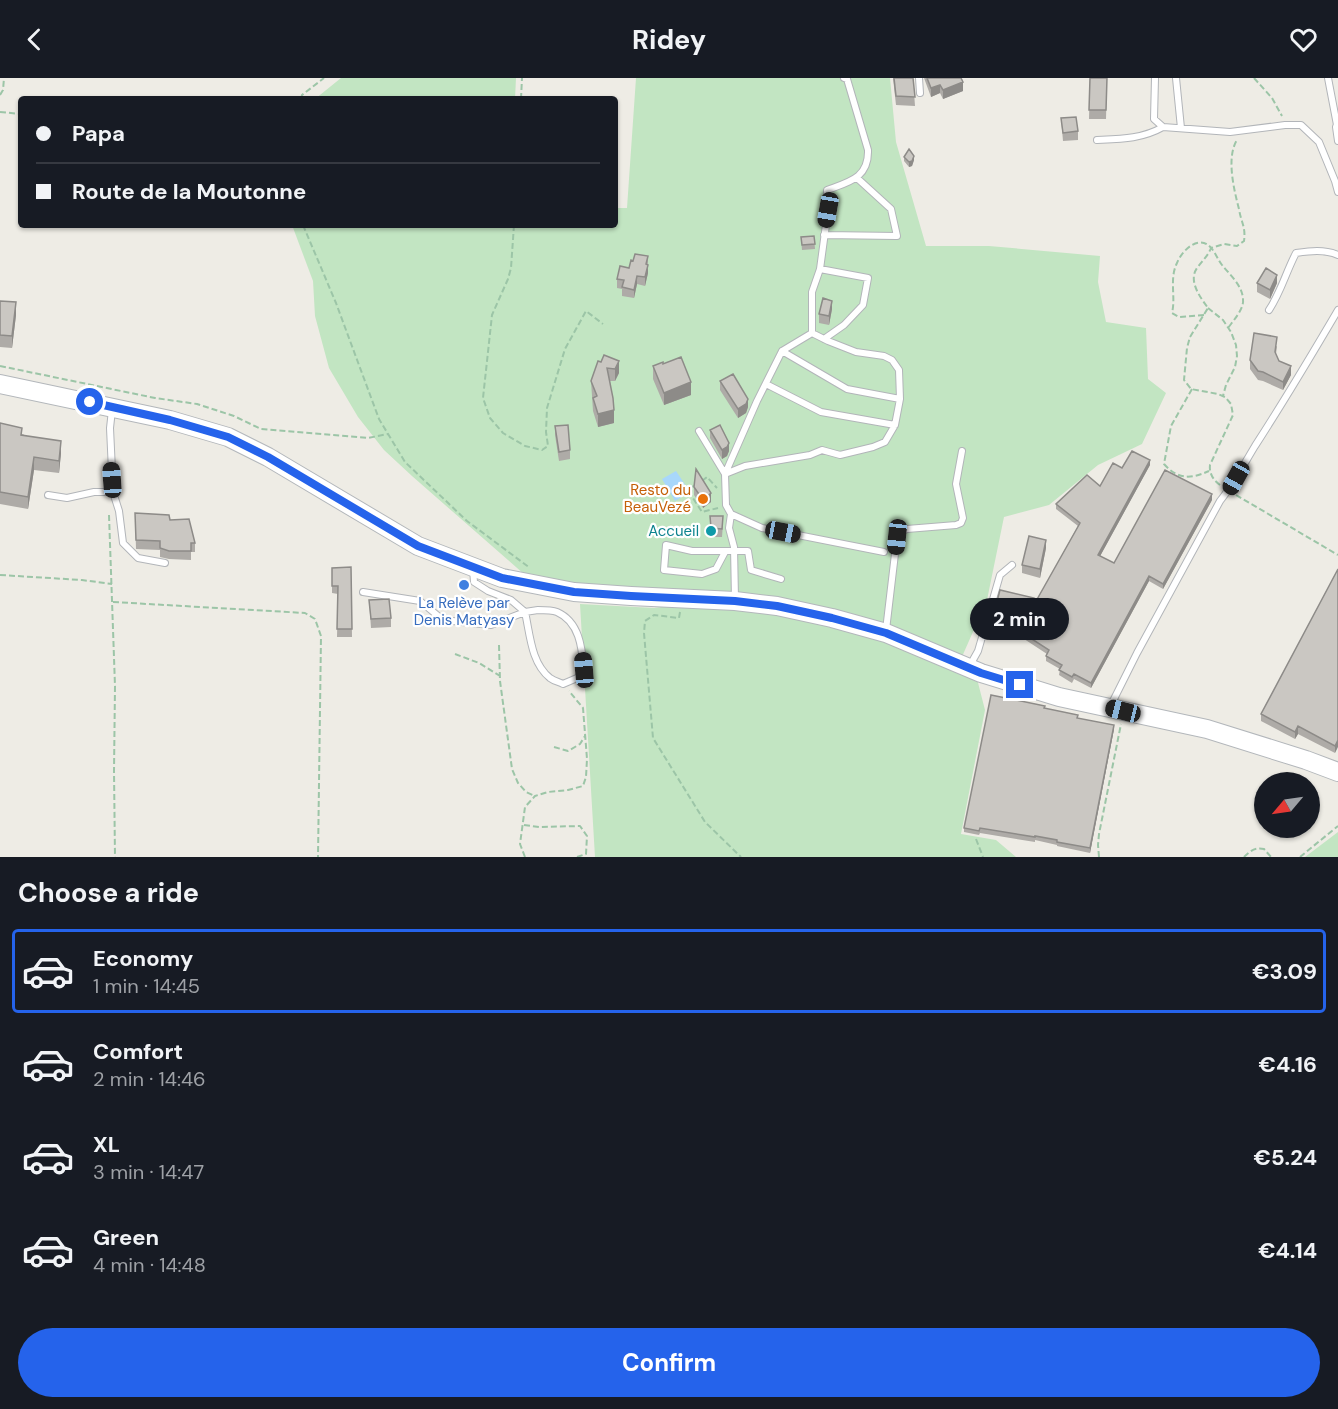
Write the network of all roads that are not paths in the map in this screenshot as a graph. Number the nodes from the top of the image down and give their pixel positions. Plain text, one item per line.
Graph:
1 (844, 78) edge
2 (919, 78) edge
3 (1155, 78) edge
4 (1176, 78) edge
5 (1328, 78) edge
6 (920, 93) dead end
7 (1337, 123) edge
8 (1163, 127) junction
9 (1181, 128) junction
10 (1097, 140) dead end
11 (1338, 141) edge
12 (857, 178) junction
13 (1338, 192) edge
14 (824, 235) junction
15 (1338, 255) edge
16 (820, 269) junction
17 (1269, 310) dead end
18 (1338, 310) edge
19 (812, 333) junction
20 (824, 339) junction
21 (782, 351) junction
22 (0, 384) edge
23 (766, 384) junction
24 (900, 399) junction
25 (112, 407) junction
26 (895, 425) junction
27 (699, 431) dead end
28 (962, 451) dead end
29 (725, 474) junction
30 (113, 492) junction
31 (48, 495) dead end
32 (731, 514) junction
33 (734, 551) junction
34 (725, 552) dead end
35 (884, 552) dead end
36 (165, 563) dead end
37 (1012, 565) dead end
38 (473, 567) junction
39 (781, 579) dead end
40 (363, 591) dead end
41 (735, 601) junction
42 (525, 612) junction
43 (886, 633) junction
44 (969, 668) junction
45 (1116, 710) junction
46 (1338, 772) edge

1 - 12 lane
2 - 6 lane
3 - 8 lane
4 - 9 lane
5 - 7 lane
7 - 11 lane
8 - 9 lane
8 - 10 lane
9 - 13 lane
12 - 14 lane
12 - 14 lane
14 - 16 lane
15 - 17 lane
16 - 19 lane
16 - 20 lane
18 - 45 lane
19 - 20 lane
19 - 21 lane
20 - 24 lane
21 - 23 lane
21 - 24 lane
22 - 25 main road
23 - 26 lane
23 - 29 lane
24 - 26 lane
25 - 30 lane
25 - 38 main road
26 - 29 lane
27 - 29 lane
28 - 43 lane
29 - 32 lane
30 - 31 lane
30 - 36 lane
32 - 33 lane
32 - 35 lane
33 - 34 lane
33 - 39 lane
33 - 41 lane
37 - 44 lane
38 - 41 main road
38 - 42 lane
40 - 42 lane
41 - 43 main road
42 - 42 lane
43 - 44 main road
44 - 45 main road
45 - 46 main road

